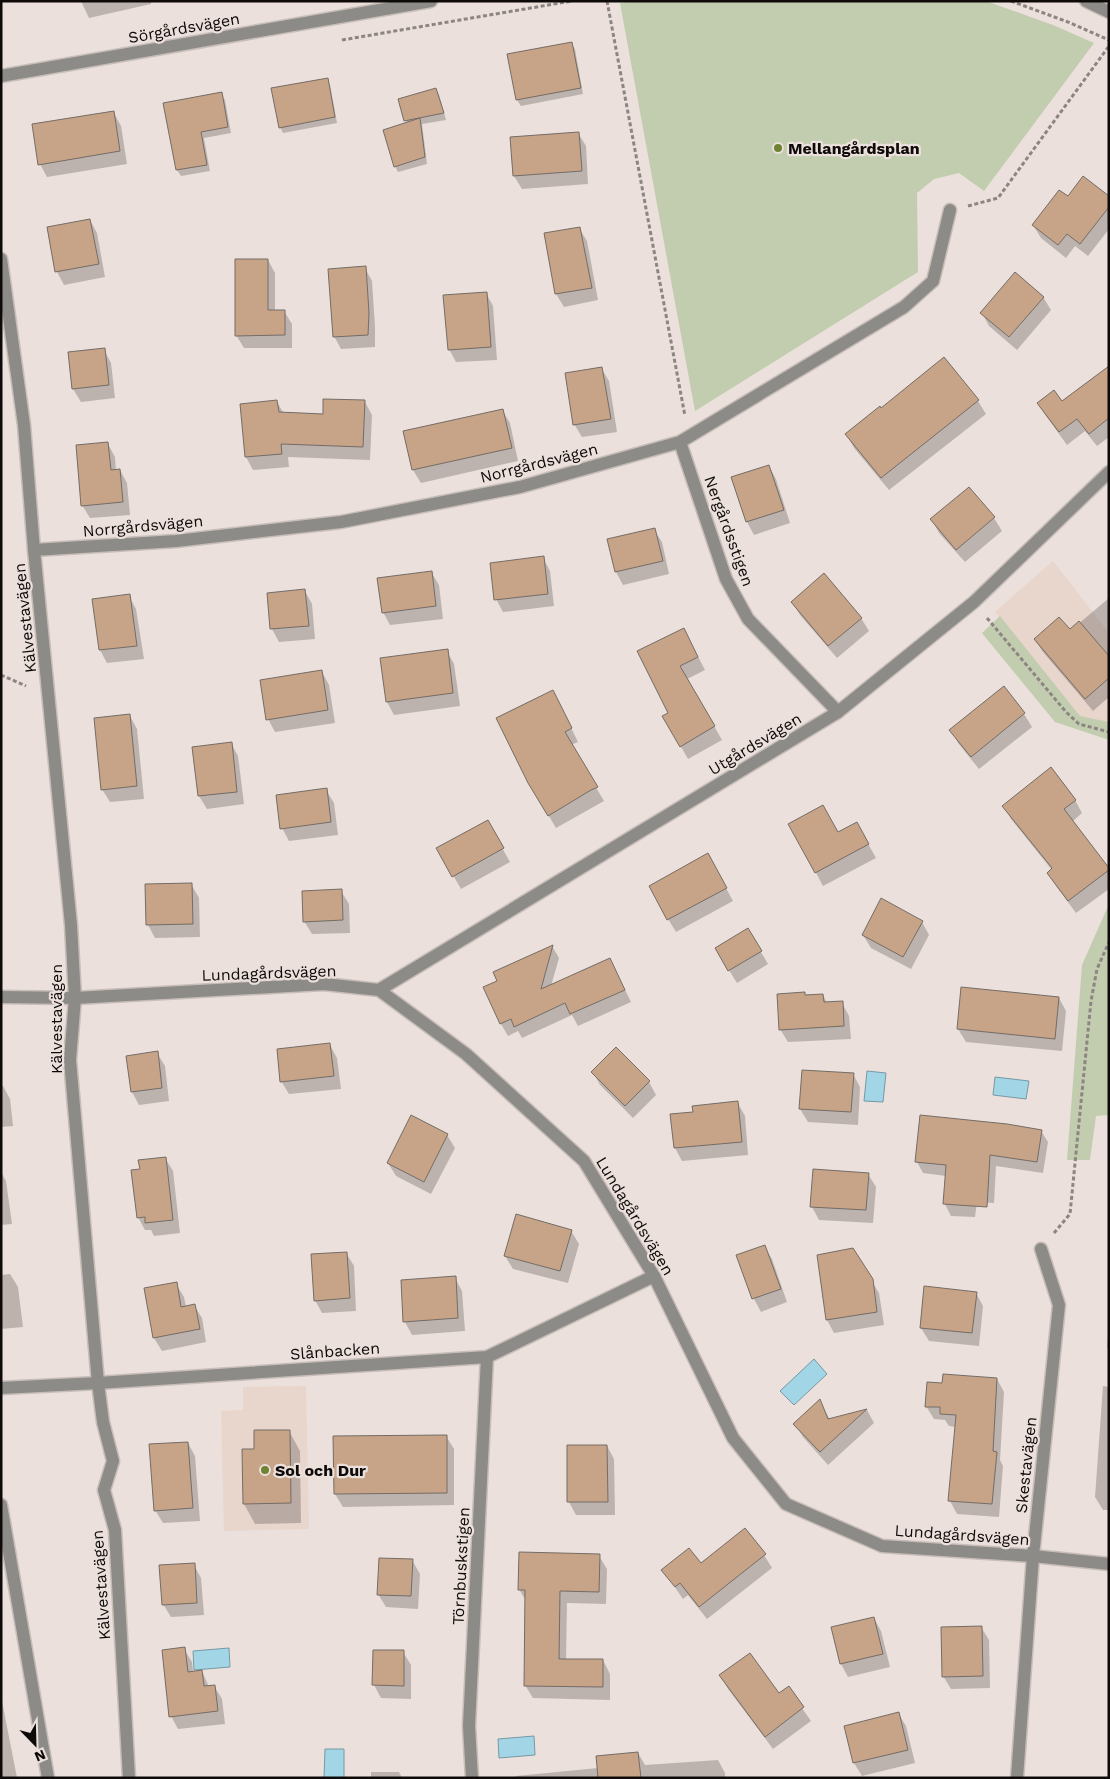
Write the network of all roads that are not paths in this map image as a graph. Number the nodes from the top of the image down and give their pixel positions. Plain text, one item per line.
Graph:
1 (431, 1) edge
2 (1086, 1) edge
3 (1109, 12) edge
4 (1, 76) edge
5 (950, 210) road end
6 (1, 259) edge
7 (684, 440) junction
8 (1109, 472) edge
9 (34, 550) junction
10 (838, 712) junction
11 (379, 990) junction
12 (1, 997) edge
13 (75, 998) junction
14 (1041, 1249) road end
15 (654, 1276) junction
16 (487, 1357) junction
17 (98, 1383) junction
18 (1, 1388) edge
19 (1, 1504) edge
20 (1032, 1556) junction
21 (1109, 1564) edge
22 (48, 1778) edge
23 (129, 1778) edge
24 (472, 1778) edge
25 (1017, 1778) edge

1 - 4 street, Sörgårdsvägen
2 - 3 street
5 - 7 street, Norrgårdsvägen
6 - 9 street, Kälvestavägen
7 - 9 street, Norrgårdsvägen
7 - 10 street, Nergårdsstigen
8 - 10 street, Utgårdsvägen
9 - 13 street, Kälvestavägen
10 - 11 street, Utgårdsvägen
11 - 13 street, Lundagårdsvägen
11 - 15 street, Lundagårdsvägen
12 - 13 street, Lundagårdsvägen
13 - 17 street, Kälvestavägen
14 - 20 street, Skestavägen
15 - 16 street, Slånbacken
15 - 20 street, Lundagårdsvägen
16 - 17 street, Slånbacken
16 - 24 street, Törnbuskstigen
17 - 18 street, Slånbacken
17 - 23 street, Kälvestavägen
19 - 22 street
20 - 21 street, Lundagårdsvägen
20 - 25 street, Skestavägen

